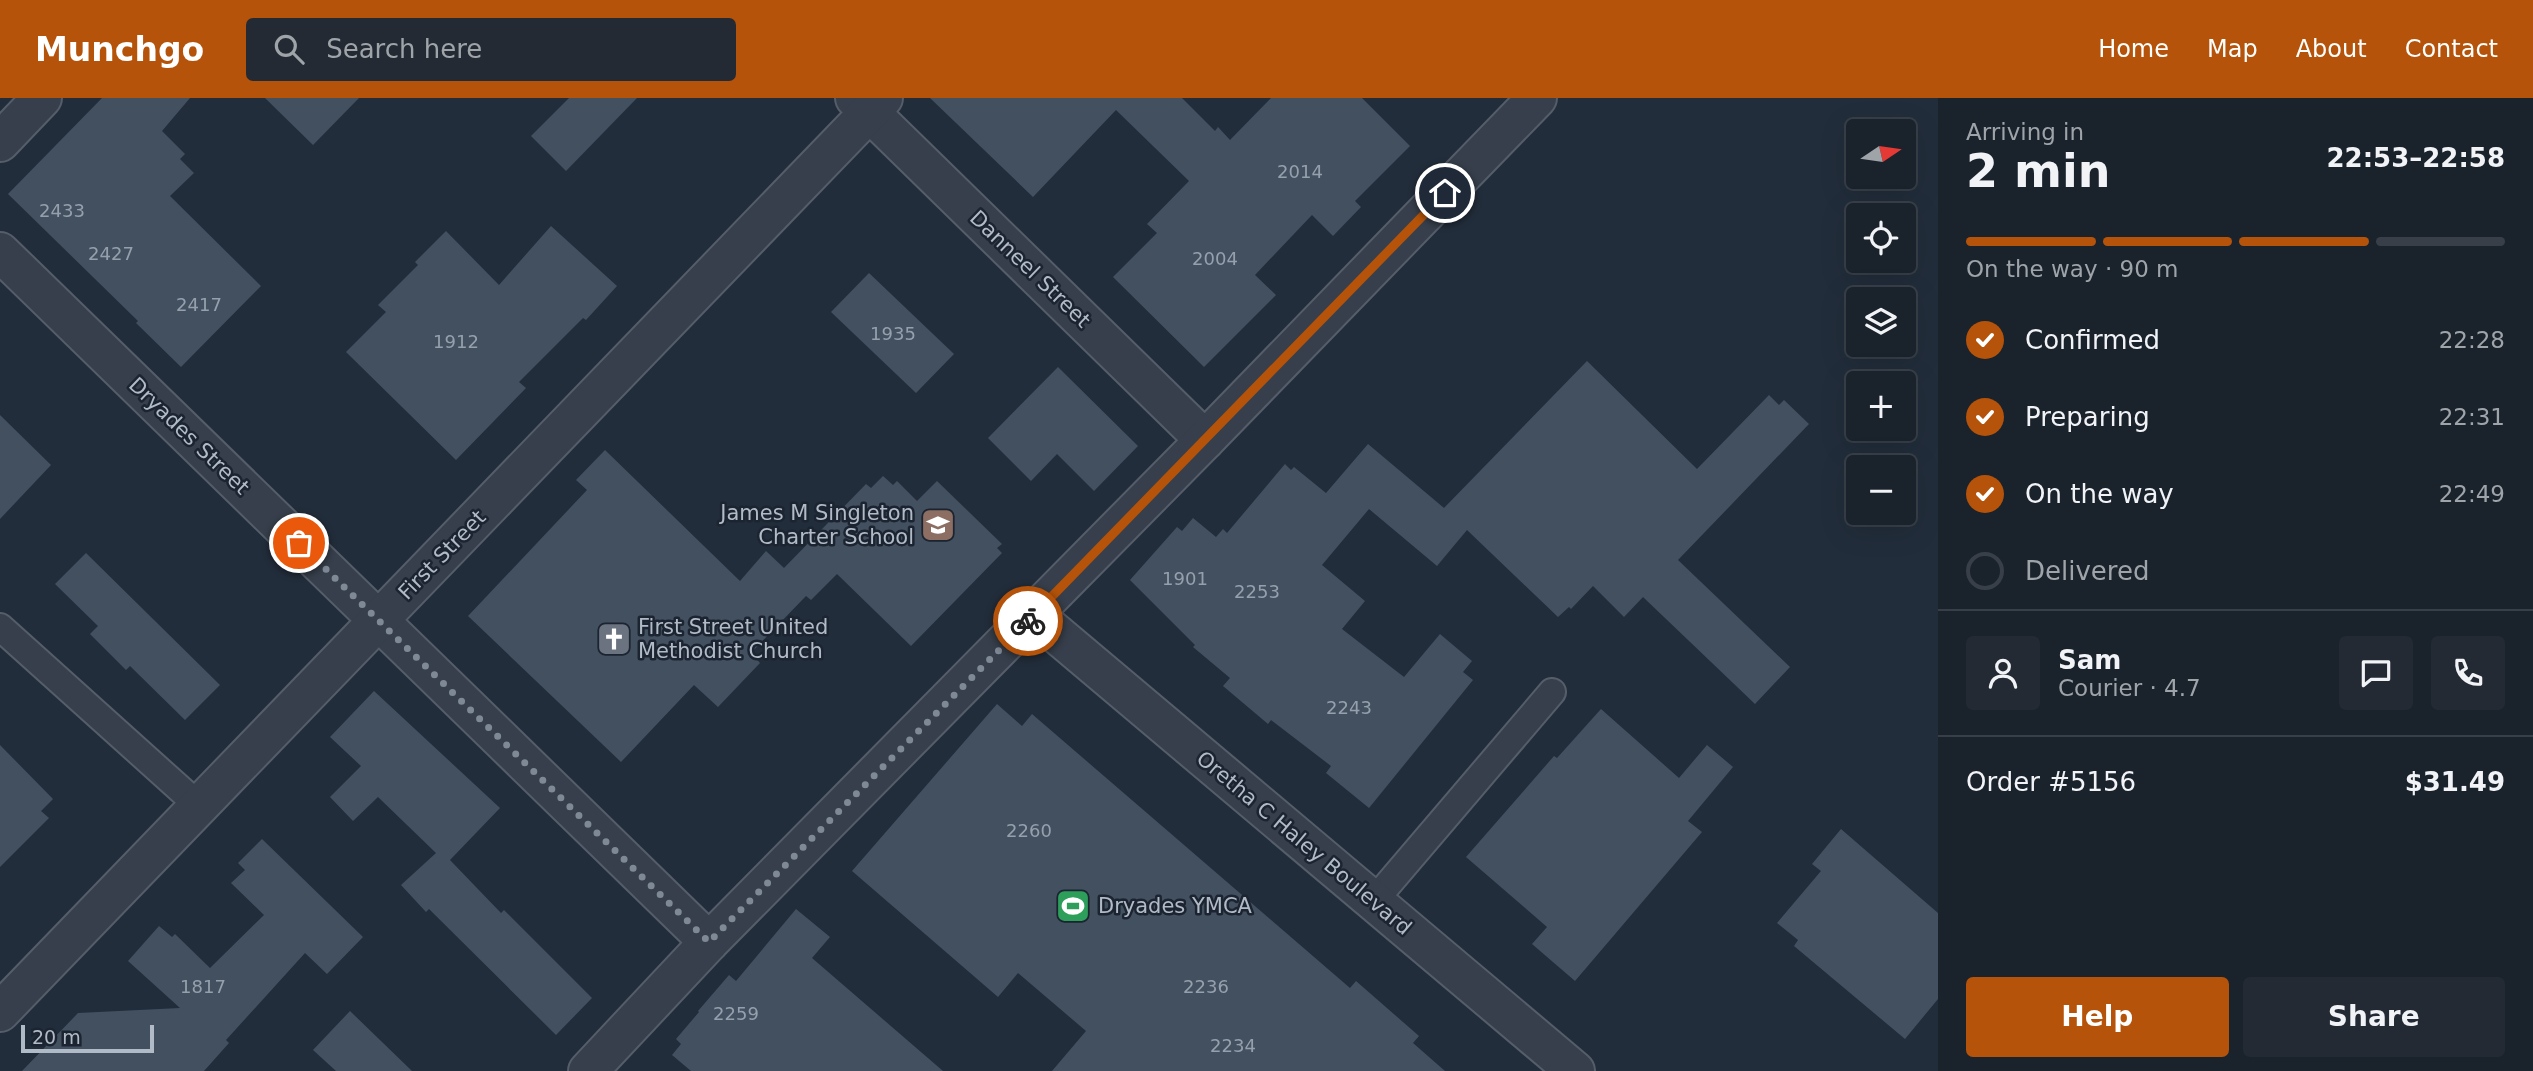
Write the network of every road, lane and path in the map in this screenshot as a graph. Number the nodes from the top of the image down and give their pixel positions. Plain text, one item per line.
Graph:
1 (42, 98) edge
2 (1537, 98) edge
3 (869, 103) edge
4 (0, 142) edge
5 (0, 252) edge
6 (1205, 440) junction
7 (1034, 615) junction
8 (378, 621) junction
9 (0, 627) edge
10 (1552, 692) dead end
11 (199, 806) junction
12 (1373, 902) junction
13 (709, 942) junction
14 (0, 1012) edge
15 (590, 1070) edge
16 (1576, 1071) edge

1 - 4 street
2 - 6 street
3 - 6 street, Danneel Street
3 - 8 street, First Street
5 - 8 street, Dryades Street
6 - 7 street
7 - 12 street, Oretha C Haley Boulevard
7 - 13 street
8 - 11 street, First Street
8 - 13 street, Dryades Street
9 - 11 lane
10 - 12 lane
11 - 14 street, First Street
12 - 16 street, Oretha C Haley Boulevard
13 - 15 street

